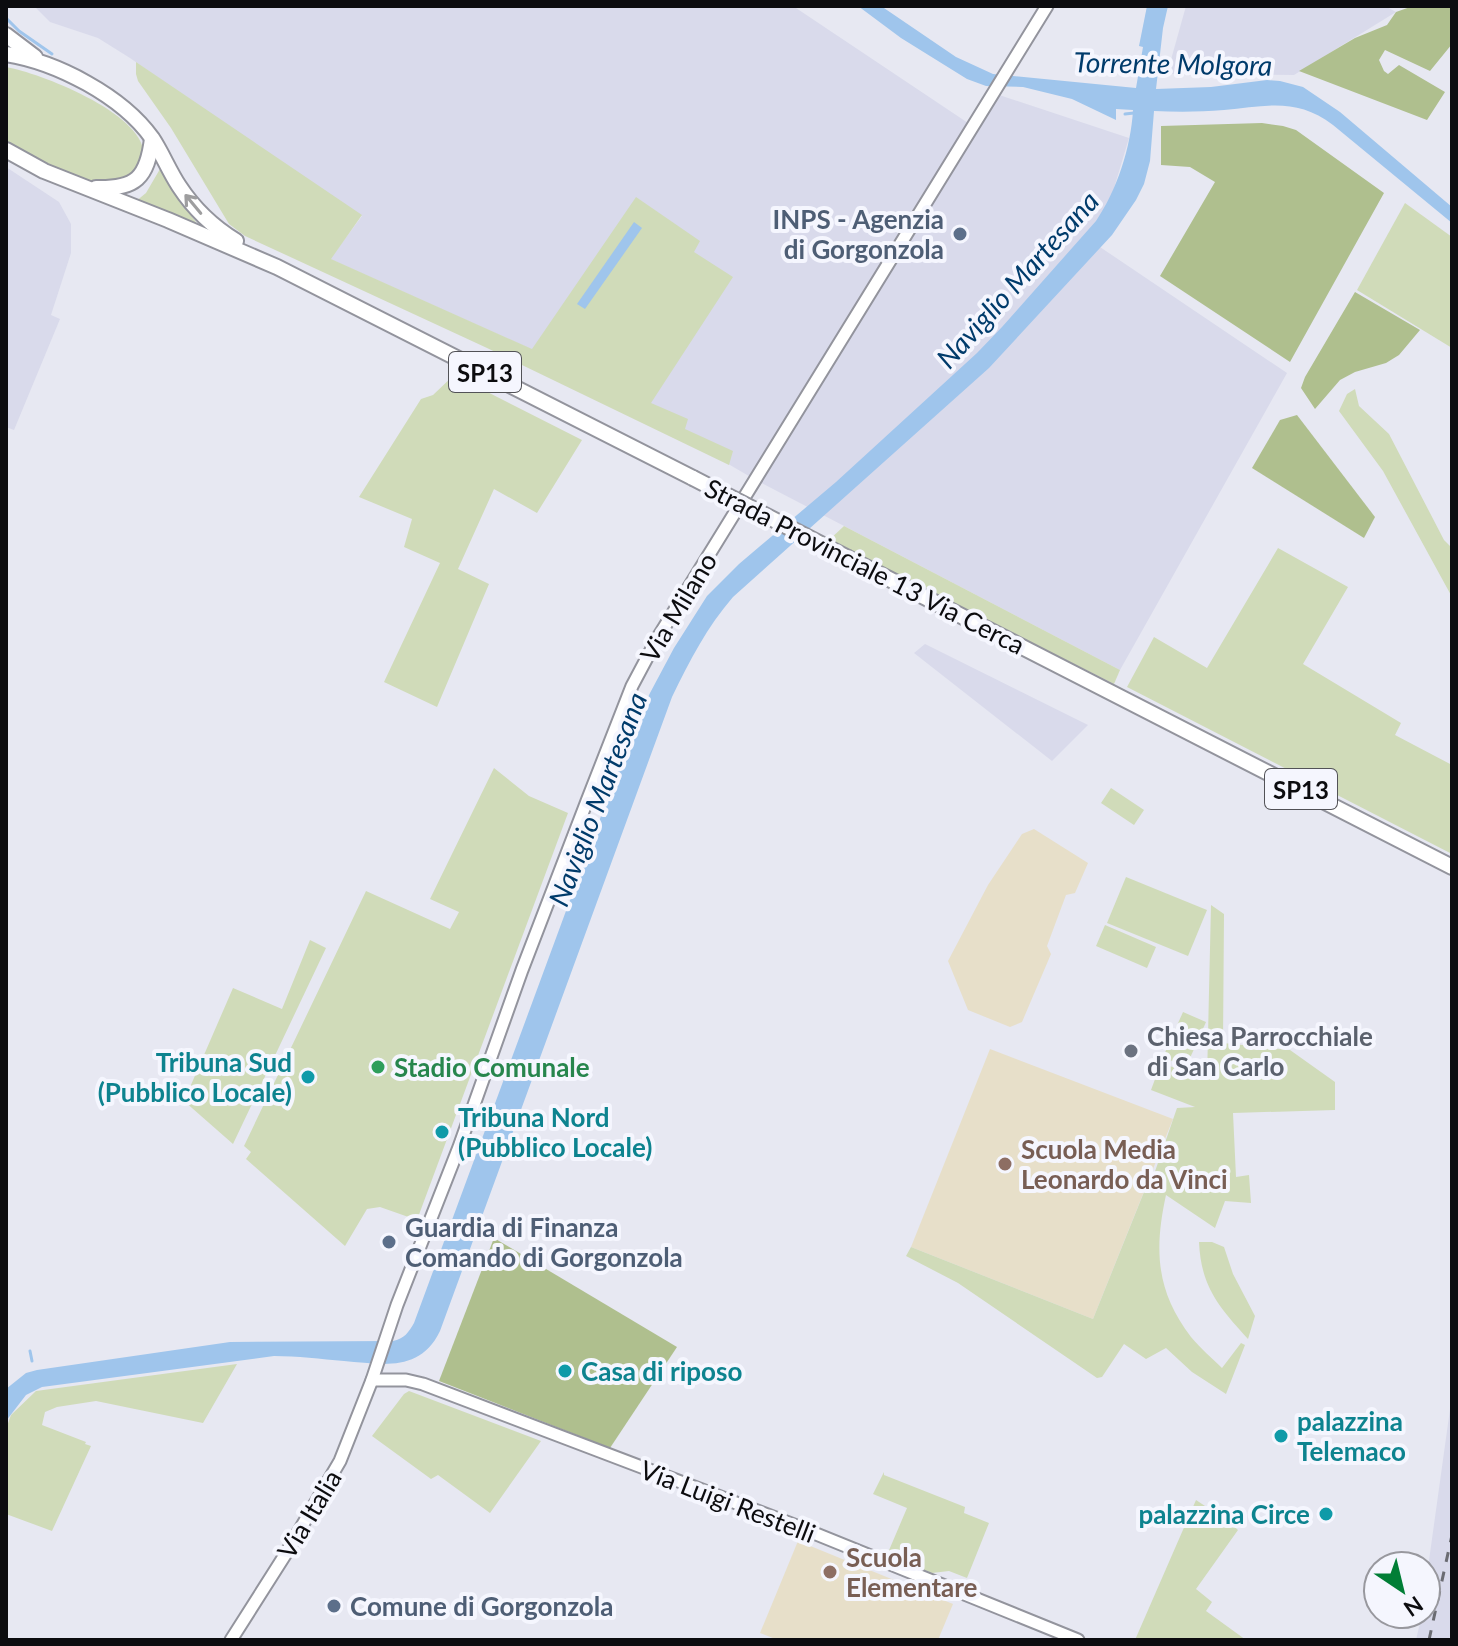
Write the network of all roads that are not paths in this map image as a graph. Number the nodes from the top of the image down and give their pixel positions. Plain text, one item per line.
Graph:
1 (1047, 6) edge
2 (6, 35) edge
3 (8, 55) edge
4 (45, 65) junction
5 (152, 139) junction
6 (6, 150) edge
7 (88, 188) junction
8 (277, 267) junction
9 (1452, 867) edge
10 (377, 1367) joint
11 (372, 1380) junction
12 (231, 1640) edge
13 (1078, 1640) edge

1 - 10 street, Via Milano
2 - 4 main road
3 - 4 main road, Strada Provinciale 13 Via Cerca / SP13
4 - 5 main road, Strada Provinciale 13 Via Cerca / SP13
5 - 7 main road, SP13
8 -> 5 main road, Strada Provinciale 13 Via Cerca / SP13
6 - 7 main road, Strada Provinciale 13 Via Cerca / SP13
7 - 8 main road, Strada Provinciale 13 Via Cerca / SP13
8 - 9 main road, Strada Provinciale 13 Via Cerca / SP13, bridge
10 - 11 street, Via Italia
11 - 12 street, Via Italia
11 - 13 street, Via Luigi Restelli

